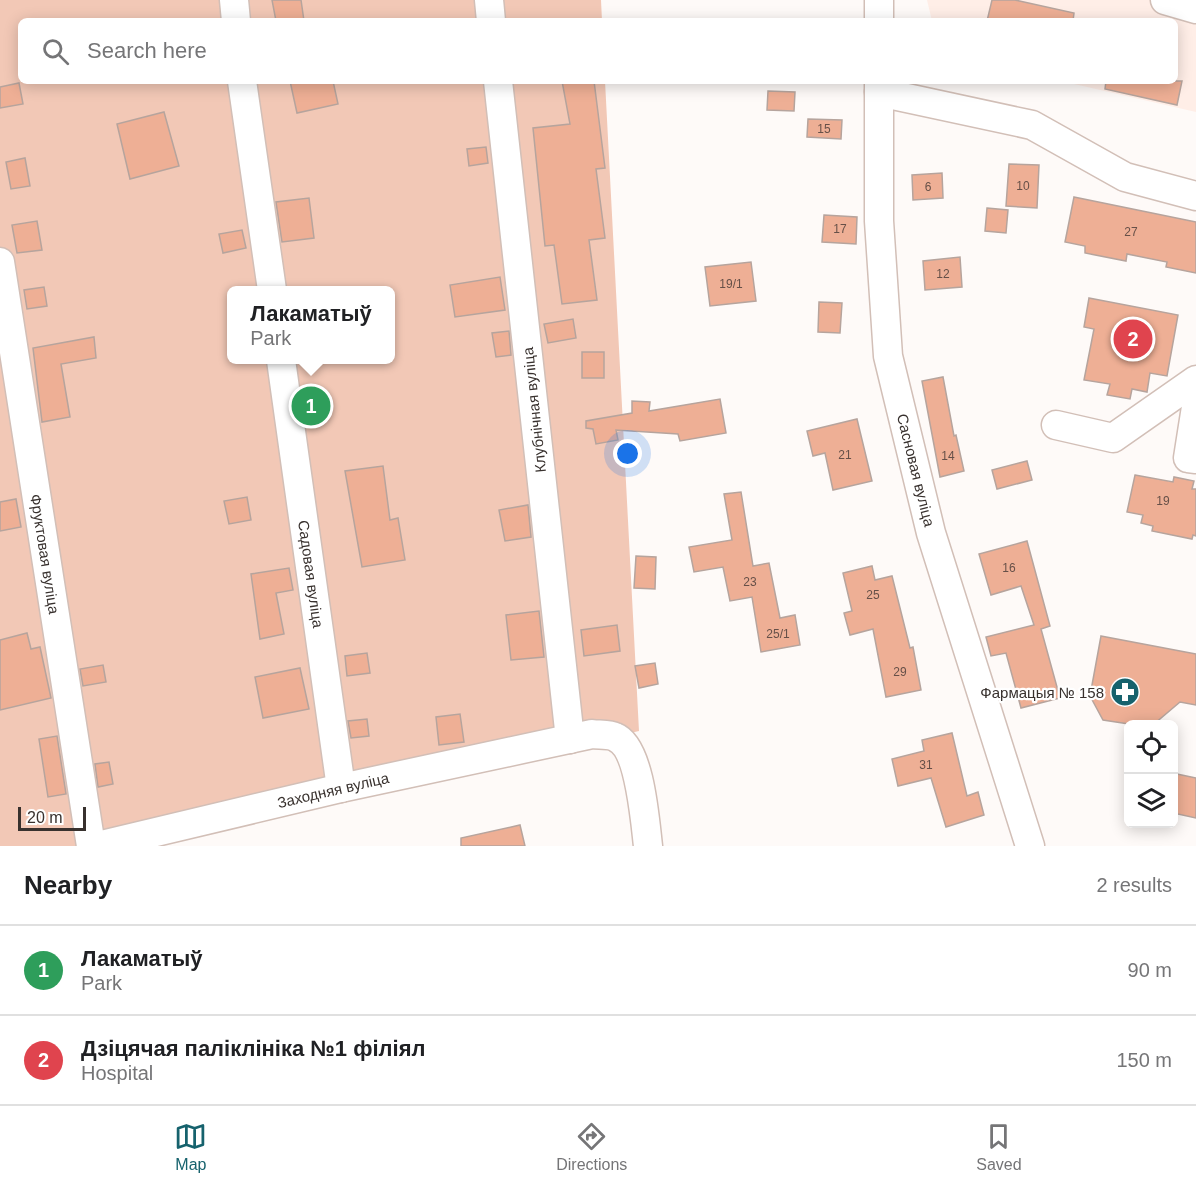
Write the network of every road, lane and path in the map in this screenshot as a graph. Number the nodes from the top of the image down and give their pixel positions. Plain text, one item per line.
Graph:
1 (234, 0) edge
2 (489, 0) edge
3 (879, 0) edge
4 (1165, 0) edge
5 (1196, 9) edge
6 (236, 18) edge
7 (491, 18) edge
8 (879, 18) edge
9 (242, 84) edge
10 (498, 84) edge
11 (879, 86) edge
12 (1196, 196) edge
13 (0, 262) edge
14 (271, 286) edge
15 (282, 364) edge
16 (1196, 380) edge
17 (1196, 407) edge
18 (1056, 425) dead end
19 (1196, 459) edge
20 (570, 739) junction
21 (341, 788) junction
22 (92, 846) edge
23 (97, 846) edge
24 (648, 846) edge
25 (1030, 846) edge

1 - 6 street
2 - 7 street
3 - 8 street
4 - 5 street
9 - 14 street
10 - 20 street, Клубнічная вуліца
11 - 12 street
11 - 25 street, Сасновая вуліца
13 - 22 street, Фруктовая вуліца
15 - 21 street, Садовая вуліца
16 - 18 street
17 - 19 street
20 - 21 street, Заходняя вуліца
20 - 24 street, Заходняя вуліца
21 - 23 street, Заходняя вуліца

